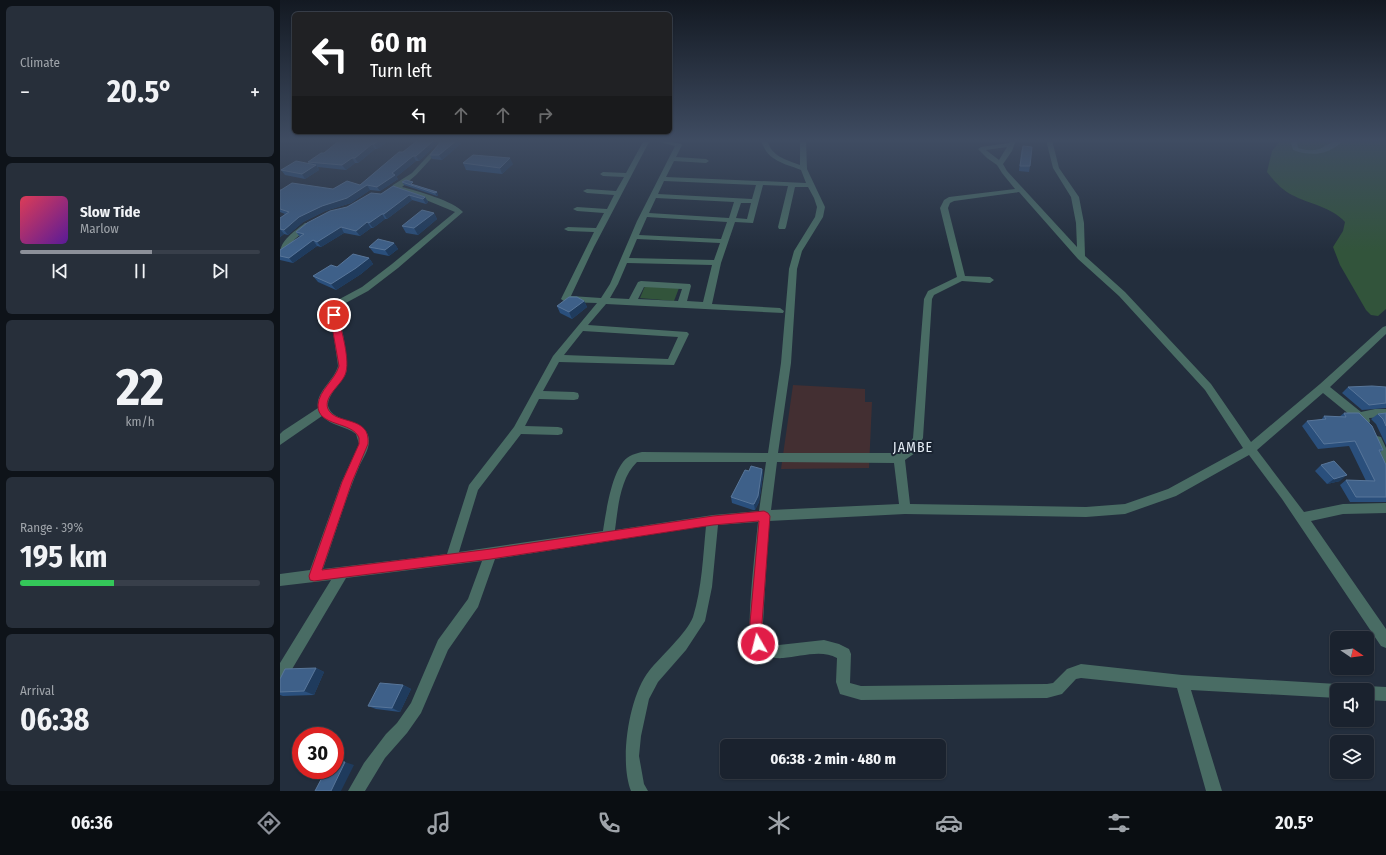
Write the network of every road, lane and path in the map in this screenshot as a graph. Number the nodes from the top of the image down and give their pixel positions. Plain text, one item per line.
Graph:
1 (410, 177) edge
2 (627, 177) edge
3 (807, 177) edge
4 (1008, 177) edge
5 (1062, 177) edge
6 (662, 179) joint
7 (760, 184) junction
8 (792, 185) junction
9 (810, 185) junction
10 (1020, 190) junction
11 (587, 191) dead end
12 (619, 193) junction
13 (653, 196) junction
14 (738, 201) junction
15 (755, 201) junction
16 (577, 209) dead end
17 (610, 211) junction
18 (644, 215) junction
19 (731, 220) junction
20 (313, 222) edge
21 (782, 227) dead end
22 (568, 229) dead end
23 (580, 229) junction
24 (599, 230) junction
25 (634, 237) junction
26 (724, 241) junction
27 (590, 247) junction
28 (280, 252) edge
29 (1081, 257) junction
30 (624, 260) junction
31 (717, 263) junction
32 (961, 278) junction
33 (990, 280) dead end
34 (605, 299) junction
35 (633, 300) junction
36 (682, 303) junction
37 (707, 305) junction
38 (780, 311) dead end
39 (580, 328) junction
40 (1386, 329) edge
41 (556, 358) junction
42 (1323, 387) junction
43 (537, 395) junction
44 (574, 396) dead end
45 (323, 410) junction
46 (1386, 413) edge
47 (1360, 416) junction
48 (518, 430) junction
49 (558, 431) dead end
50 (280, 441) edge
51 (1250, 449) junction
52 (774, 458) junction
53 (899, 458) junction
54 (1386, 461) edge
55 (1386, 508) edge
56 (905, 509) junction
57 (764, 516) junction
58 (1302, 518) junction
59 (713, 520) junction
60 (608, 536) junction
61 (491, 554) junction
62 (451, 559) junction
63 (342, 573) junction
64 (314, 576) junction
65 (280, 580) edge
66 (1386, 641) edge
67 (280, 676) edge
68 (1182, 682) junction
69 (1330, 691) edge
70 (1374, 693) edge
71 (1386, 694) edge
72 (356, 791) edge
73 (640, 791) edge
74 (1214, 791) edge

1 - 45 street
2 - 12 street
3 - 9 street
4 - 10 street
5 - 29 street
6 - 7 street
6 - 13 street
7 - 8 street
7 - 15 street
8 - 9 street
8 - 21 street
9 - 52 street
10 - 29 street
10 - 32 street
11 - 12 street
12 - 17 street
13 - 14 street
13 - 18 street
14 - 15 street
14 - 19 street
15 - 19 street
16 - 17 street
17 - 24 street
18 - 19 street
18 - 25 street
19 - 26 street
20 - 28 street
22 - 23 street
23 - 24 street
23 - 27 street
24 - 27 street
25 - 26 street
25 - 30 street
26 - 31 street
27 - 34 street
29 - 51 street
30 - 31 street
30 - 34 street
31 - 37 street
32 - 33 street
32 - 53 street
34 - 35 street
34 - 39 street
35 - 36 street
35 - 36 street
36 - 37 street
37 - 38 street
39 - 41 street
39 - 41 street
40 - 42 street
41 - 43 street
42 - 47 street
42 - 51 street
43 - 44 street
43 - 48 street
45 - 50 street
45 - 64 street
46 - 47 street
47 - 54 street
48 - 49 street
48 - 62 street
51 - 56 street
51 - 58 street
52 - 53 street
52 - 57 street
52 - 60 street
53 - 56 street
55 - 58 street
56 - 57 street
57 - 59 street
57 - 68 street
58 - 66 street
59 - 60 street
59 - 73 street
60 - 61 street
61 - 62 street
61 - 72 street
62 - 63 street
63 - 64 street
63 - 67 street
64 - 65 street
68 - 69 street
68 - 74 street
70 - 71 street

